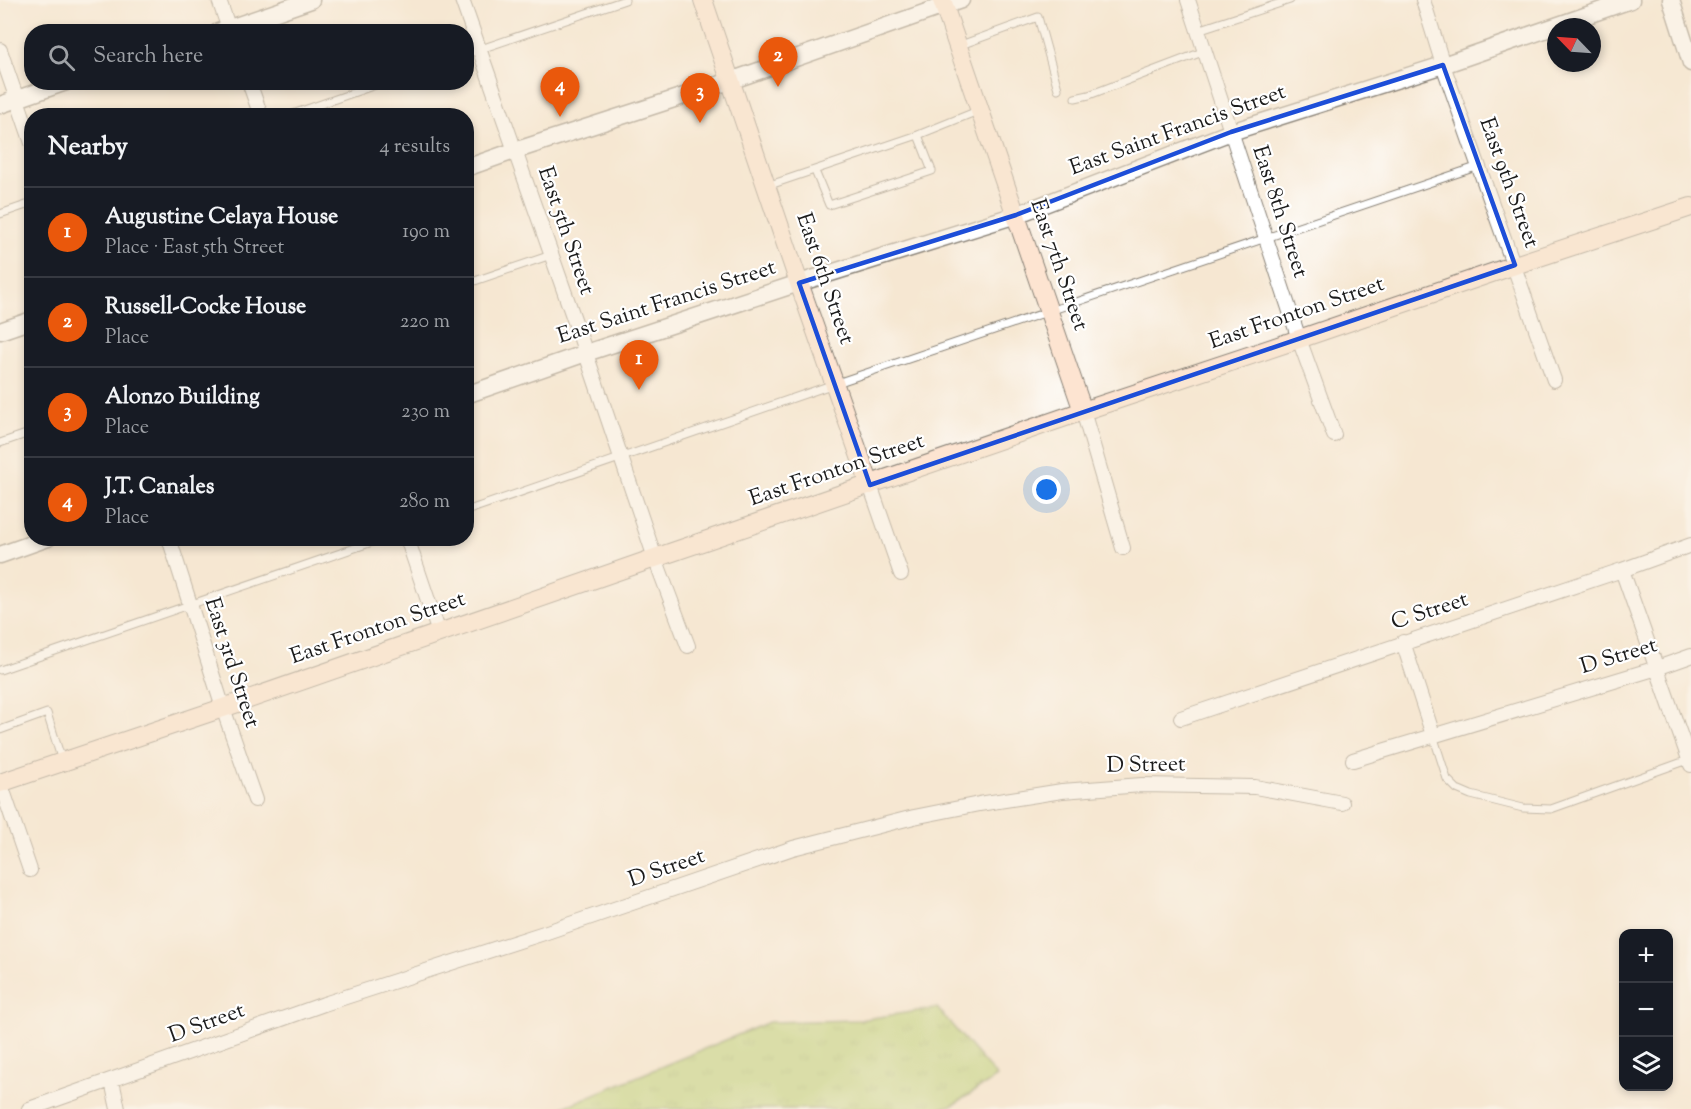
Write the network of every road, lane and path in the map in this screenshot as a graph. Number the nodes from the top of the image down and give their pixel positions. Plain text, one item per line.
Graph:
1 (219, 0) edge
2 (311, 0) edge
3 (462, 0) edge
4 (625, 0) edge
5 (703, 0) edge
6 (1188, 0) edge
7 (1290, 0) edge
8 (1423, 0) edge
9 (1631, 0) edge
10 (1671, 0) edge
11 (949, 2) edge
12 (225, 24) edge
13 (243, 24) edge
14 (467, 24) edge
15 (1198, 30) junction
16 (958, 46) junction
17 (0, 50) edge
18 (1205, 51) junction
19 (474, 52) edge
20 (474, 54) edge
21 (1691, 63) edge
22 (1443, 65) junction
23 (730, 81) junction
24 (1058, 89) dead end
25 (43, 90) edge
26 (252, 90) edge
27 (361, 90) edge
28 (1075, 98) dead end
29 (18, 99) junction
30 (0, 105) edge
31 (258, 108) edge
32 (310, 108) edge
33 (980, 110) junction
34 (24, 118) edge
35 (1231, 132) junction
36 (918, 135) junction
37 (514, 150) junction
38 (474, 165) edge
39 (1479, 166) junction
40 (815, 171) junction
41 (766, 186) junction
42 (24, 206) edge
43 (1691, 207) edge
44 (0, 214) edge
45 (1016, 215) junction
46 (1266, 238) junction
47 (551, 255) junction
48 (1515, 265) junction
49 (474, 281) edge
50 (799, 283) junction
51 (1049, 312) junction
52 (24, 323) edge
53 (0, 331) edge
54 (1299, 339) junction
55 (586, 353) junction
56 (1554, 380) dead end
57 (834, 384) junction
58 (474, 392) edge
59 (1083, 411) junction
60 (24, 435) edge
61 (1335, 435) dead end
62 (0, 443) edge
63 (621, 458) junction
64 (870, 485) junction
65 (474, 508) edge
66 (1691, 545) edge
67 (25, 546) edge
68 (172, 546) edge
69 (361, 546) edge
70 (410, 546) edge
71 (1123, 548) dead end
72 (0, 555) edge
73 (655, 558) junction
74 (1622, 570) junction
75 (901, 574) dead end
76 (190, 605) junction
77 (439, 633) junction
78 (1403, 642) junction
79 (688, 646) dead end
80 (1691, 656) edge
81 (1657, 668) junction
82 (0, 670) edge
83 (223, 708) junction
84 (1181, 718) dead end
85 (0, 730) edge
86 (1433, 735) junction
87 (1353, 760) dead end
88 (1690, 761) edge
89 (62, 762) junction
90 (0, 782) edge
91 (255, 800) dead end
92 (1342, 803) dead end
93 (30, 870) dead end
94 (112, 1081) junction
95 (29, 1109) edge
96 (118, 1109) edge

1 - 12 street
2 - 13 street
3 - 14 street, East 5th Street
4 - 19 lane
5 - 23 main road, East 6th Street
6 - 15 street, East 8th Street
7 - 15 lane
8 - 22 street, East 9th Street
9 - 22 street, East Saint Francis Street
10 - 21 street
11 - 16 main road, East 7th Street
11 - 23 street
15 - 18 street, East 8th Street
16 - 24 lane
16 - 33 main road, East 7th Street
17 - 29 street
18 - 28 lane
18 - 35 street, East 8th Street
20 - 37 street, East 5th Street
22 - 35 street, East Saint Francis Street
22 - 39 street, East 9th Street
23 - 37 street
23 - 41 main road, East 6th Street
25 - 29 street
26 - 31 street
27 - 32 lane
29 - 30 street
29 - 34 street
33 - 36 lane
33 - 45 main road, East 7th Street
35 - 45 street, East Saint Francis Street
35 - 46 street, East 8th Street
36 - 40 lane
36 - 40 lane
37 - 38 street
37 - 47 street, East 5th Street
39 - 46 lane
39 - 48 street, East 9th Street
40 - 41 lane
41 - 50 main road, East 6th Street
42 - 44 lane
43 - 48 main road, East Fronton Street
45 - 50 street, East Saint Francis Street
45 - 51 main road, East 7th Street
46 - 51 lane
46 - 54 street, East 8th Street
47 - 49 lane
47 - 55 street, East 5th Street
48 - 54 main road, East Fronton Street
48 - 56 street, East 9th Street
50 - 55 street, East Saint Francis Street
50 - 57 main road, East 6th Street
51 - 57 lane
51 - 59 main road, East 7th Street
52 - 53 street
54 - 59 main road, East Fronton Street
54 - 61 street, East 8th Street
55 - 58 street, East Saint Francis Street
55 - 63 street, East 5th Street
57 - 63 lane
57 - 64 main road, East 6th Street
59 - 64 main road, East Fronton Street
59 - 71 street, East 7th Street
60 - 62 lane
63 - 65 lane
63 - 73 street, East 5th Street
64 - 73 main road, East Fronton Street
64 - 75 street, East 6th Street
66 - 74 street, C Street
67 - 72 street
68 - 76 street, East 3rd Street
69 - 76 lane
70 - 77 street
73 - 77 main road, East Fronton Street
73 - 79 street, East 5th Street
74 - 78 street, C Street
74 - 81 street
76 - 82 lane
76 - 83 street, East 3rd Street
77 - 83 main road, East Fronton Street
78 - 84 street, C Street
78 - 86 street
80 - 81 street, D Street
81 - 86 street, D Street
81 - 88 street
83 - 89 main road, East Fronton Street
83 - 91 street, East 3rd Street
85 - 89 lane
86 - 87 street, D Street
86 - 88 lane
89 - 90 main road, East Fronton Street
90 - 93 street
92 - 94 street, D Street
94 - 95 street, D Street
94 - 96 street

